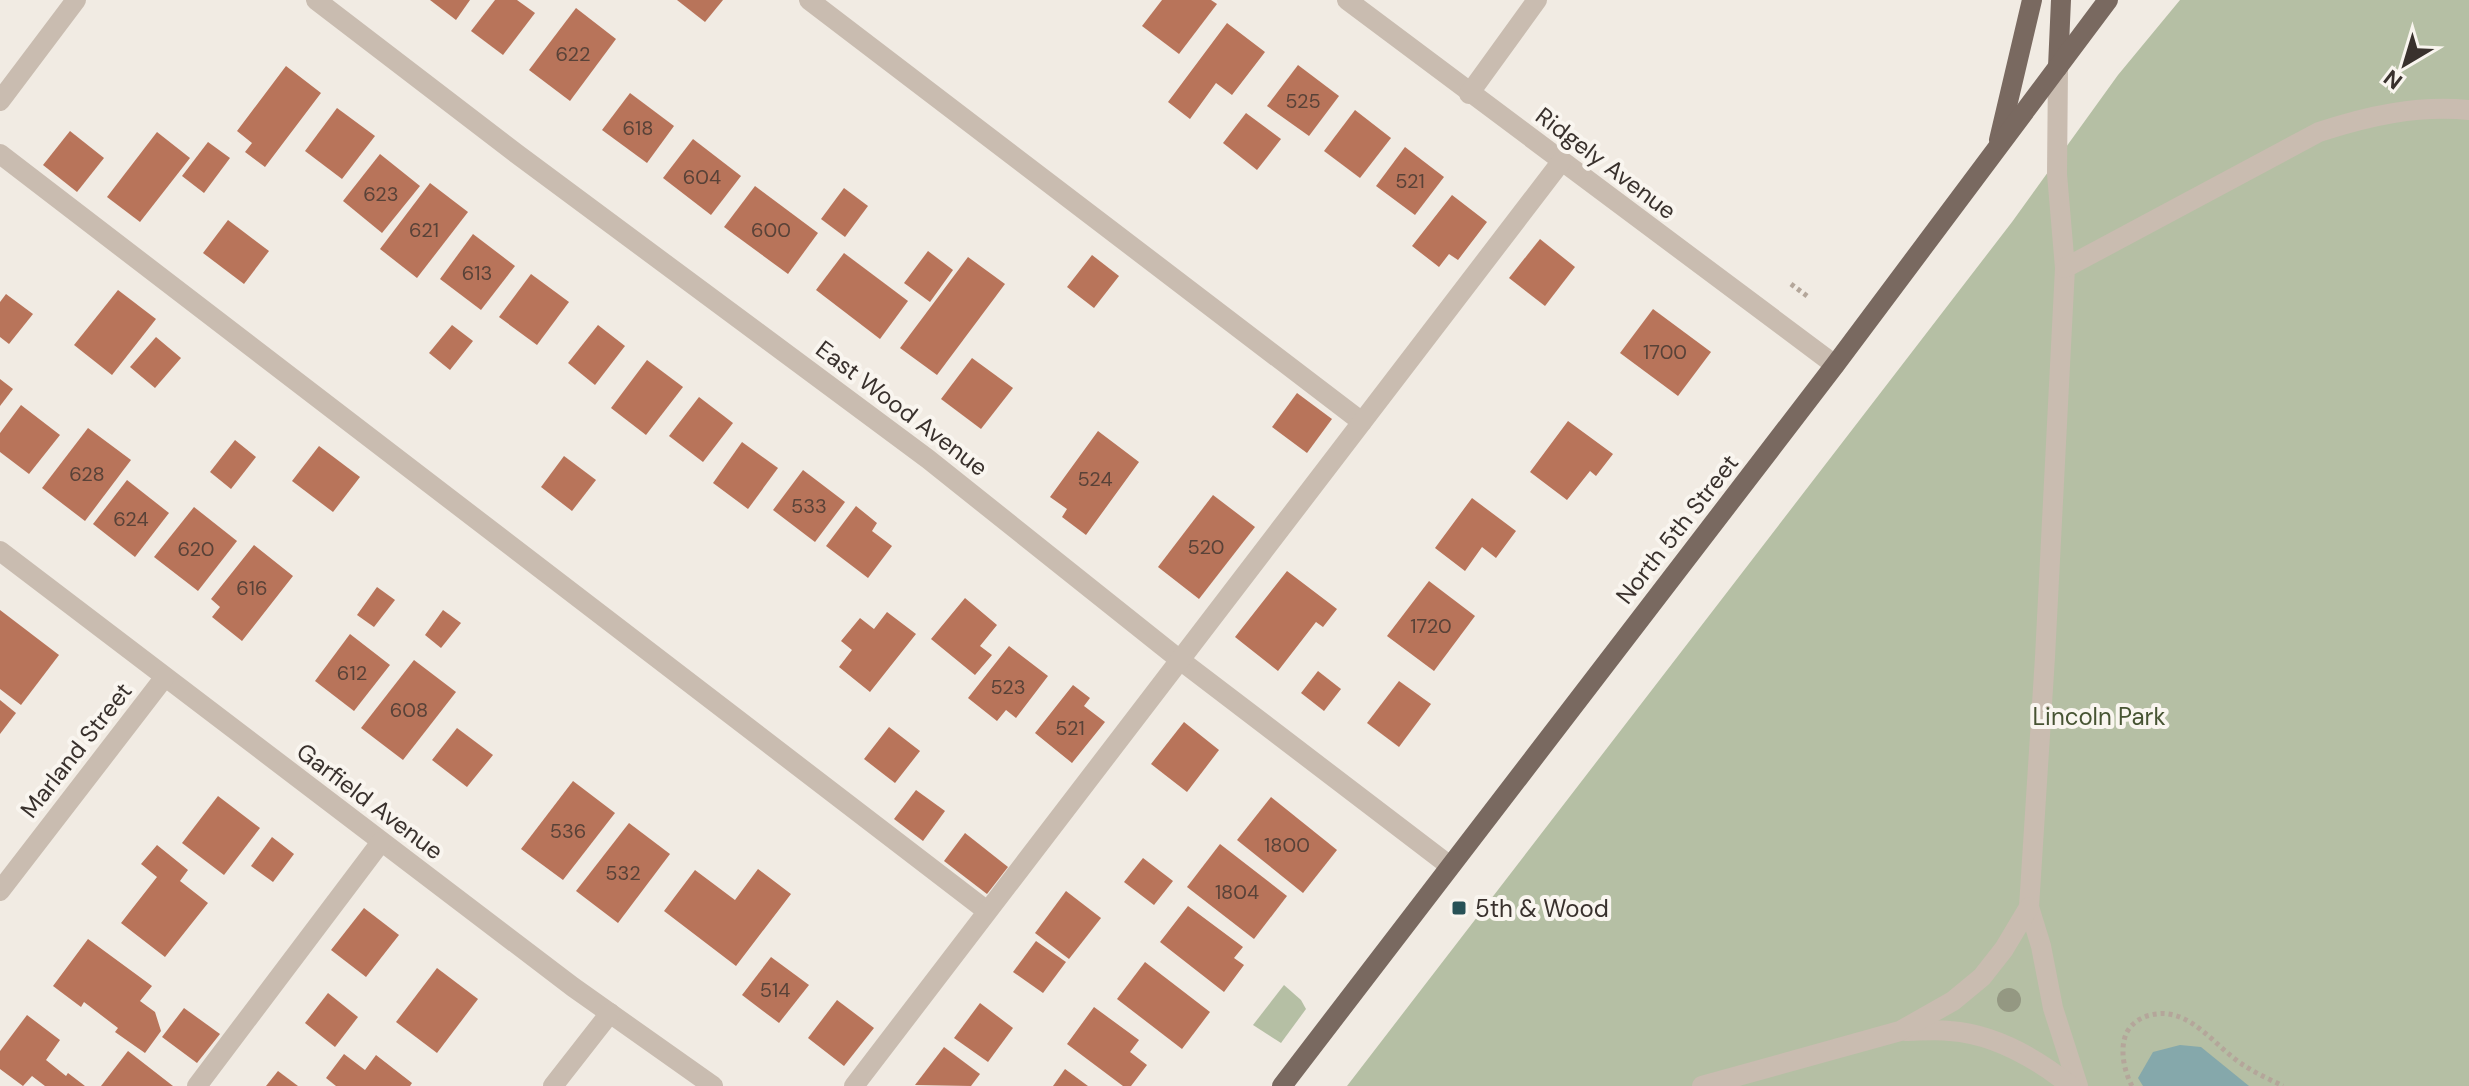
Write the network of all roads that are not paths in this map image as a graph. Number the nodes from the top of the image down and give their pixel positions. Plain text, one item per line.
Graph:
1 (76, 0) edge
2 (316, 0) edge
3 (809, 0) edge
4 (1347, 0) edge
5 (1537, 0) edge
6 (2032, 0) edge
7 (2061, 0) edge
8 (2108, 0) edge
9 (2058, 67) junction
10 (1469, 94) junction
11 (0, 101) edge
12 (2469, 110) edge
13 (1996, 152) junction
14 (0, 154) edge
15 (1561, 162) junction
16 (2065, 268) junction
17 (1835, 365) junction
18 (1362, 422) junction
19 (0, 551) edge
20 (1180, 660) junction
21 (164, 678) junction
22 (381, 842) junction
23 (1450, 866) junction
24 (0, 891) edge
25 (2029, 907) junction
26 (987, 911) junction
27 (610, 1013) junction
28 (1900, 1031) junction
29 (197, 1086) edge
30 (553, 1086) edge
31 (713, 1086) edge
32 (854, 1086) edge
33 (1282, 1086) edge
34 (1702, 1086) edge
35 (2071, 1086) edge
36 (2078, 1086) edge

1 - 11 street
2 - 20 street, East Wood Avenue
3 - 18 street
4 - 10 street, Ridgely Avenue
5 - 10 street
6 - 13 main road
7 - 9 main road
8 - 9 main road, North 5th Street
9 - 13 main road, North 5th Street
9 - 16 street
10 - 15 street, Ridgely Avenue
12 - 16 street
13 - 17 main road, North 5th Street
14 - 26 street
15 - 17 street, Ridgely Avenue
15 - 18 street
16 - 25 street
17 - 23 main road, North 5th Street
18 - 20 street
19 - 21 street, Garfield Avenue
20 - 23 street, East Wood Avenue
20 - 26 street
21 - 22 street, Garfield Avenue
21 - 24 street, Marland Street
22 - 27 street, Garfield Avenue
22 - 29 street
23 - 33 main road, North 5th Street
25 - 28 street
25 - 36 street
26 - 32 street
27 - 30 street
27 - 31 street, Garfield Avenue
28 - 34 street
28 - 35 street

